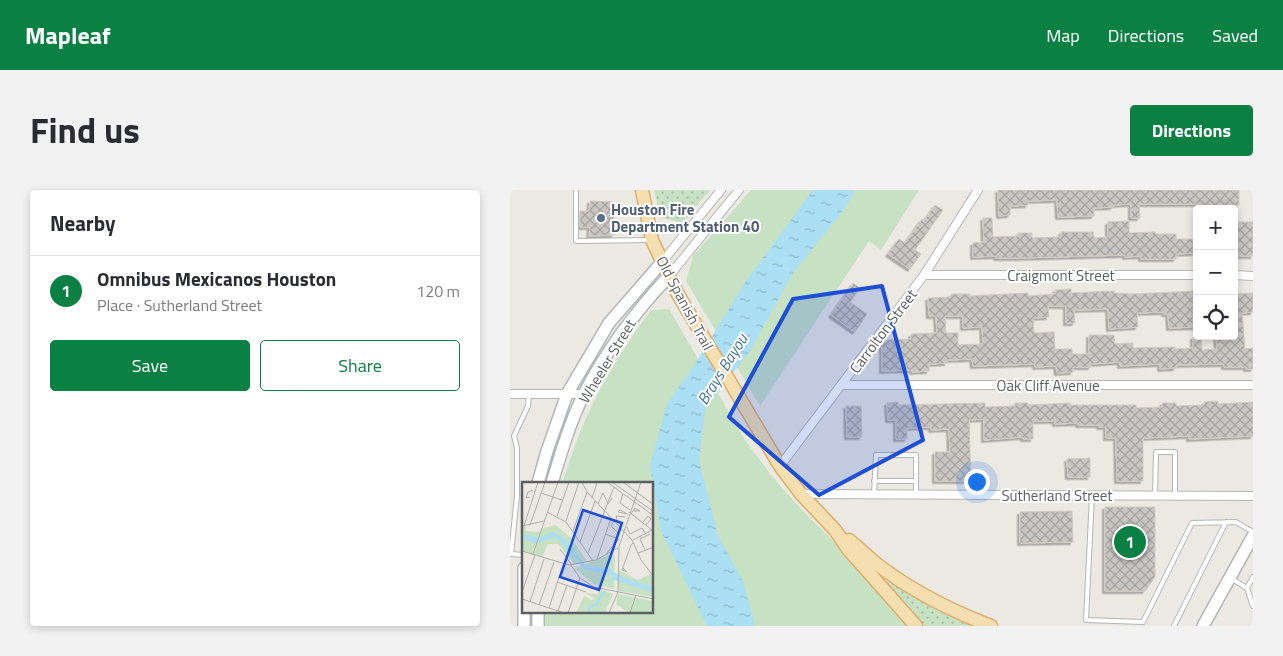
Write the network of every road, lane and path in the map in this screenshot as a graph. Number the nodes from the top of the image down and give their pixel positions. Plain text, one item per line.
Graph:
1 (576, 190) edge
2 (642, 190) edge
3 (721, 190) edge
4 (739, 190) edge
5 (978, 190) edge
6 (652, 240) junction
7 (662, 262) junction
8 (924, 275) junction
9 (1193, 275) edge
10 (669, 276) junction
11 (1238, 276) edge
12 (1253, 276) edge
13 (843, 385) junction
14 (1253, 385) edge
15 (510, 394) edge
16 (529, 394) junction
17 (567, 394) junction
18 (584, 394) junction
19 (780, 466) junction
20 (874, 481) junction
21 (916, 481) junction
22 (539, 482) edge
23 (553, 482) edge
24 (801, 494) junction
25 (874, 494) junction
26 (916, 494) junction
27 (1092, 495) junction
28 (1154, 495) junction
29 (1175, 496) junction
30 (1253, 496) edge
31 (1226, 522) junction
32 (835, 530) junction
33 (1253, 532) edge
34 (1253, 536) edge
35 (522, 555) edge
36 (1253, 577) edge
37 (1230, 578) junction
38 (1247, 588) junction
39 (1253, 606) edge
40 (524, 613) edge
41 (538, 613) edge
42 (1086, 620) junction
43 (913, 624) edge
44 (1145, 624) edge
45 (524, 626) edge
46 (538, 626) edge
47 (991, 626) edge
48 (1086, 626) edge
49 (1174, 626) edge
50 (1203, 626) edge

1 - 6 lane
2 - 6 main road, Old Spanish Trail
3 - 7 street
4 - 10 street
5 - 8 street, Carrolton Street
6 - 7 main road, Old Spanish Trail
7 - 10 main road, Old Spanish Trail
7 - 17 main road, Wheeler Street
8 - 9 street, Craigmont Street
8 - 13 street, Carrolton Street
10 - 18 main road, Wheeler Street
10 - 19 main road, Old Spanish Trail
11 - 12 street
13 - 14 street, Oak Cliff Avenue
13 - 19 street, Carrolton Street
15 - 16 street
16 - 17 street
16 - 35 lane
17 - 18 street
17 - 22 main road, Wheeler Street
18 - 23 main road, Wheeler Street
19 - 24 main road, Old Spanish Trail
20 - 21 lane
20 - 21 lane
20 - 25 lane
21 - 26 lane
24 - 25 street, Sutherland Street
24 - 32 main road, Old Spanish Trail
25 - 26 street, Sutherland Street
26 - 27 street, Sutherland Street
27 - 28 street, Sutherland Street
27 - 42 lane
28 - 29 street, Sutherland Street
28 - 29 lane
29 - 30 street, Sutherland Street
31 - 33 lane
31 - 44 lane
31 - 49 lane
32 - 43 main road, Old Spanish Trail
32 - 47 main road, Old Spanish Trail
34 - 37 main road
36 - 38 lane
37 - 38 lane
37 - 50 main road
38 - 39 lane
40 - 45 main road
41 - 46 main road
42 - 44 lane
42 - 48 lane

